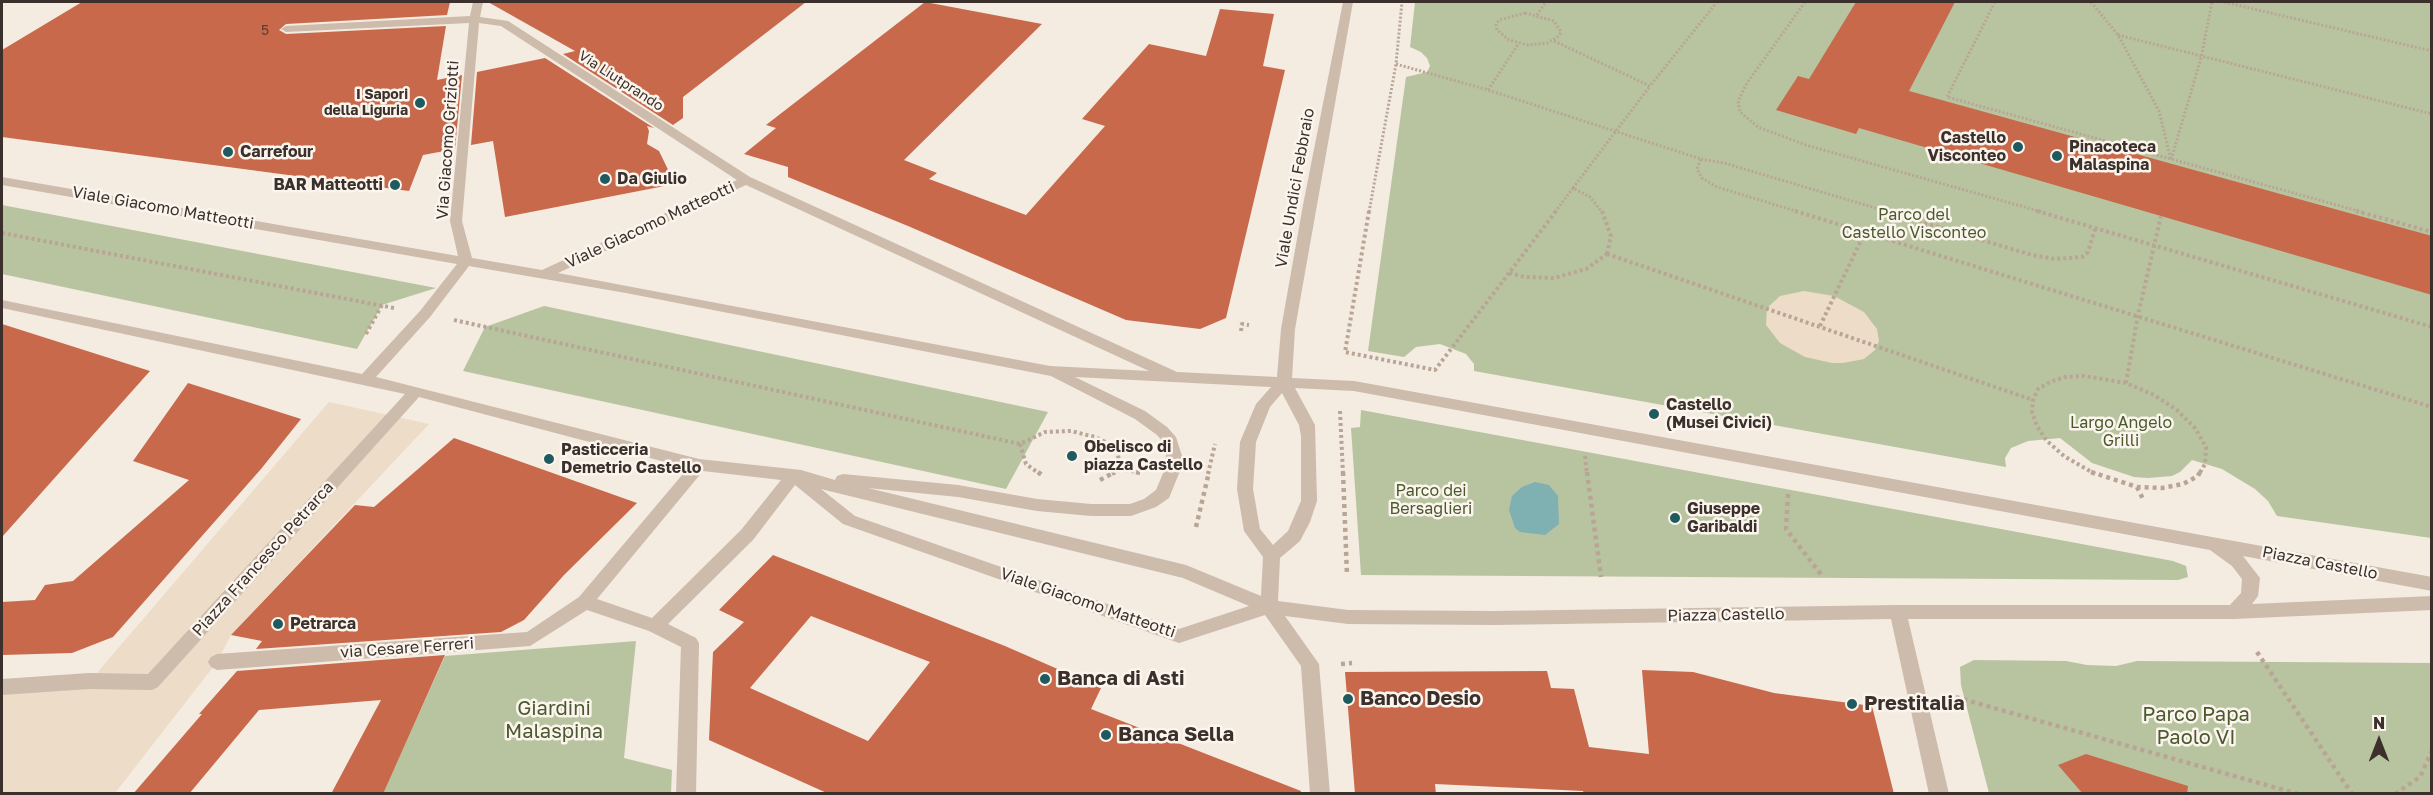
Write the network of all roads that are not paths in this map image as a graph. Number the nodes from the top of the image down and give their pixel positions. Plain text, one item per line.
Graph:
1 (478, 2) edge
2 (1348, 2) edge
3 (475, 19) junction
4 (286, 28) dead end
5 (746, 180) junction
6 (2, 181) edge
7 (466, 261) junction
8 (544, 274) junction
9 (2, 304) edge
10 (1050, 372) junction
11 (1181, 379) junction
12 (365, 380) junction
13 (1284, 382) junction
14 (416, 391) junction
15 (699, 465) junction
16 (793, 476) junction
17 (2209, 542) junction
18 (1272, 556) junction
19 (2432, 584) edge
20 (585, 602) junction
21 (2432, 603) edge
22 (1269, 607) junction
23 (1898, 612) junction
24 (2234, 612) junction
25 (655, 626) junction
26 (217, 662) dead end
27 (2, 687) edge
28 (686, 794) edge
29 (1320, 794) edge
30 (1939, 794) edge

1 - 3 street, Via Giacomo Griziotti
2 - 13 street, Viale Undici Febbraio
3 - 4 street, Via Liutprando
3 - 5 street, Via Liutprando
3 - 7 street, Via Giacomo Griziotti
5 - 8 street, Viale Giacomo Matteotti
5 - 11 street, Viale Giacomo Matteotti
6 - 7 street, Viale Giacomo Matteotti
7 - 8 street, Viale Giacomo Matteotti
7 - 12 street
8 - 10 street, Viale Giacomo Matteotti
9 - 12 street, Viale Giacomo Matteotti
10 - 11 street, Viale Giacomo Matteotti
10 - 16 street, Viale Giacomo Matteotti
11 - 13 street, Viale Giacomo Matteotti
12 - 14 street, Viale Giacomo Matteotti
13 - 17 street, Piazza Castello
13 - 18 street
13 - 18 street
14 - 15 street, Viale Giacomo Matteotti
14 - 27 street, Piazza Francesco Petrarca
15 - 16 street, Viale Giacomo Matteotti
15 - 20 street, via Cesare Ferreri
16 - 22 street, Viale Giacomo Matteotti
16 - 22 street, Viale Giacomo Matteotti
16 - 25 street
17 - 19 street, Piazza Castello
17 - 24 street, Piazza Castello
18 - 22 street
20 - 25 street
20 - 26 street, via Cesare Ferreri
21 - 24 street, Piazza Castello
22 - 23 street, Piazza Castello
22 - 29 street
23 - 24 street, Piazza Castello
23 - 30 street
25 - 28 street

